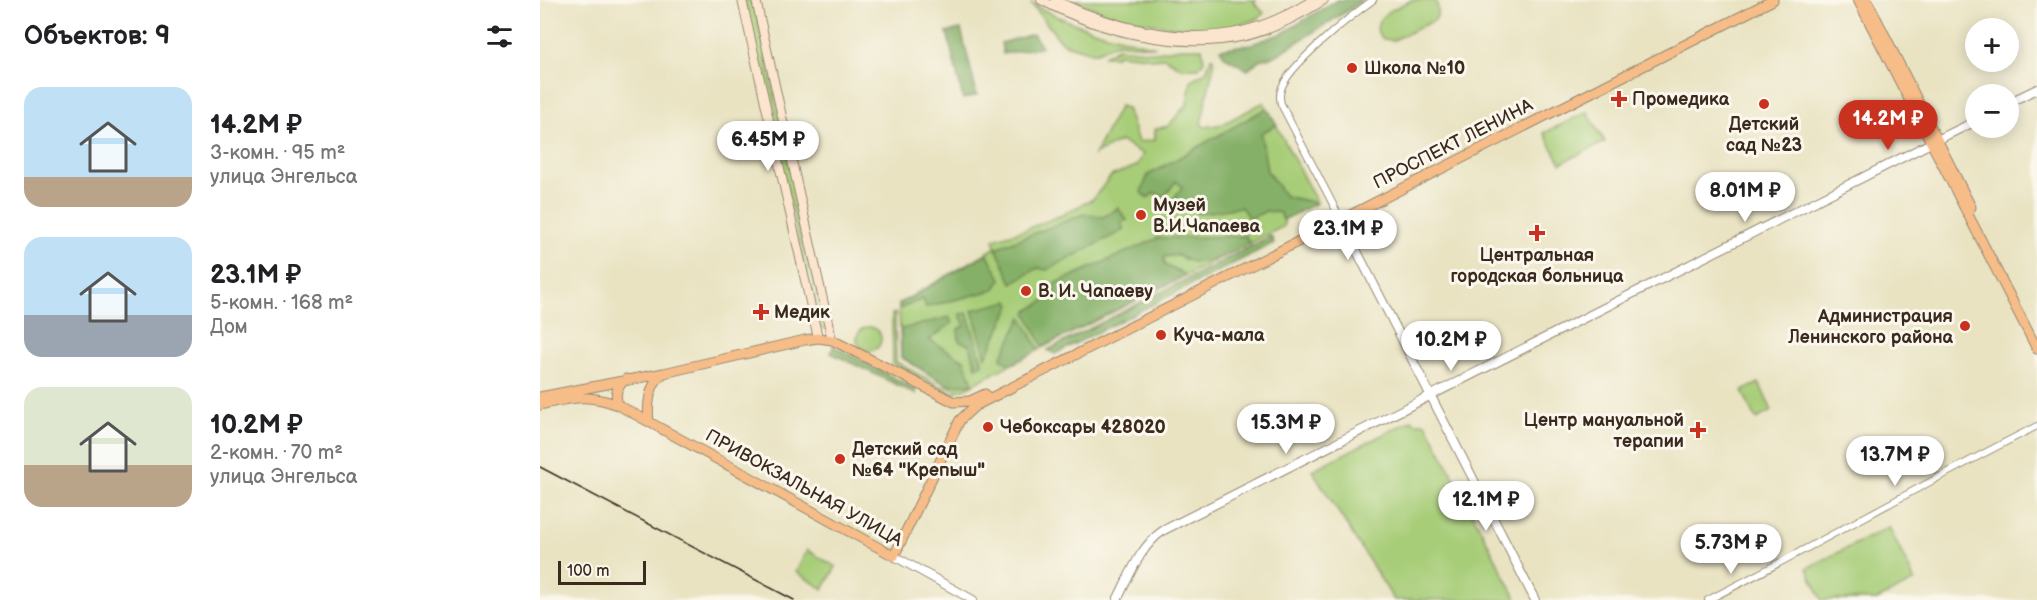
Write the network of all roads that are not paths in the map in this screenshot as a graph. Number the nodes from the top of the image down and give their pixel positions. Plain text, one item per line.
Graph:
1 (742, 0) edge
2 (756, 0) edge
3 (1041, 0) edge
4 (1055, 0) edge
5 (1313, 0) edge
6 (1324, 0) edge
7 (1373, 0) edge
8 (1760, 0) edge
9 (1773, 0) edge
10 (1858, 0) edge
11 (1867, 0) edge
12 (2037, 88) edge
13 (2019, 97) edge
14 (1965, 126) edge
15 (1934, 142) junction
16 (795, 172) junction
17 (782, 175) junction
18 (1340, 217) junction
19 (2037, 337) edge
20 (819, 338) junction
21 (832, 340) junction
22 (2037, 349) edge
23 (664, 373) junction
24 (626, 379) junction
25 (1431, 396) junction
26 (540, 397) edge
27 (954, 402) junction
28 (540, 405) edge
29 (618, 405) junction
30 (960, 420) junction
31 (649, 422) junction
32 (2037, 426) edge
33 (894, 556) junction
34 (973, 600) edge
35 (1117, 600) edge
36 (1535, 600) edge
37 (1708, 600) edge

1 - 17 main road
2 - 16 main road
3 - 6 main road
4 - 5 main road
7 - 18 street
8 - 18 main road, ПРОСПЕКТ ЛЕНИНА
9 - 18 main road, ПРОСПЕКТ ЛЕНИНА
10 - 15 main road
11 - 15 main road
12 - 13 street
14 - 15 street
15 - 19 main road
15 - 22 main road
15 - 25 street
16 - 17 main road
16 - 21 main road
17 - 20 main road
18 - 25 street
18 - 27 main road, ПРОСПЕКТ ЛЕНИНА
18 - 30 main road, ПРОСПЕКТ ЛЕНИНА
20 - 21 main road
20 - 23 main road
21 - 27 main road
23 - 24 main road
23 - 31 main road
24 - 26 main road
24 - 29 main road
25 - 35 street
25 - 36 street
27 - 30 main road
28 - 29 main road, ПРИВОКЗАЛЬНАЯ УЛИЦА
29 - 31 main road, ПРИВОКЗАЛЬНАЯ УЛИЦА
30 - 33 main road, ПРОСПЕКТ ЛЕНИНА
31 - 33 main road, ПРИВОКЗАЛЬНАЯ УЛИЦА
32 - 37 street
33 - 34 street, ПРИВОКЗАЛЬНАЯ УЛИЦА

